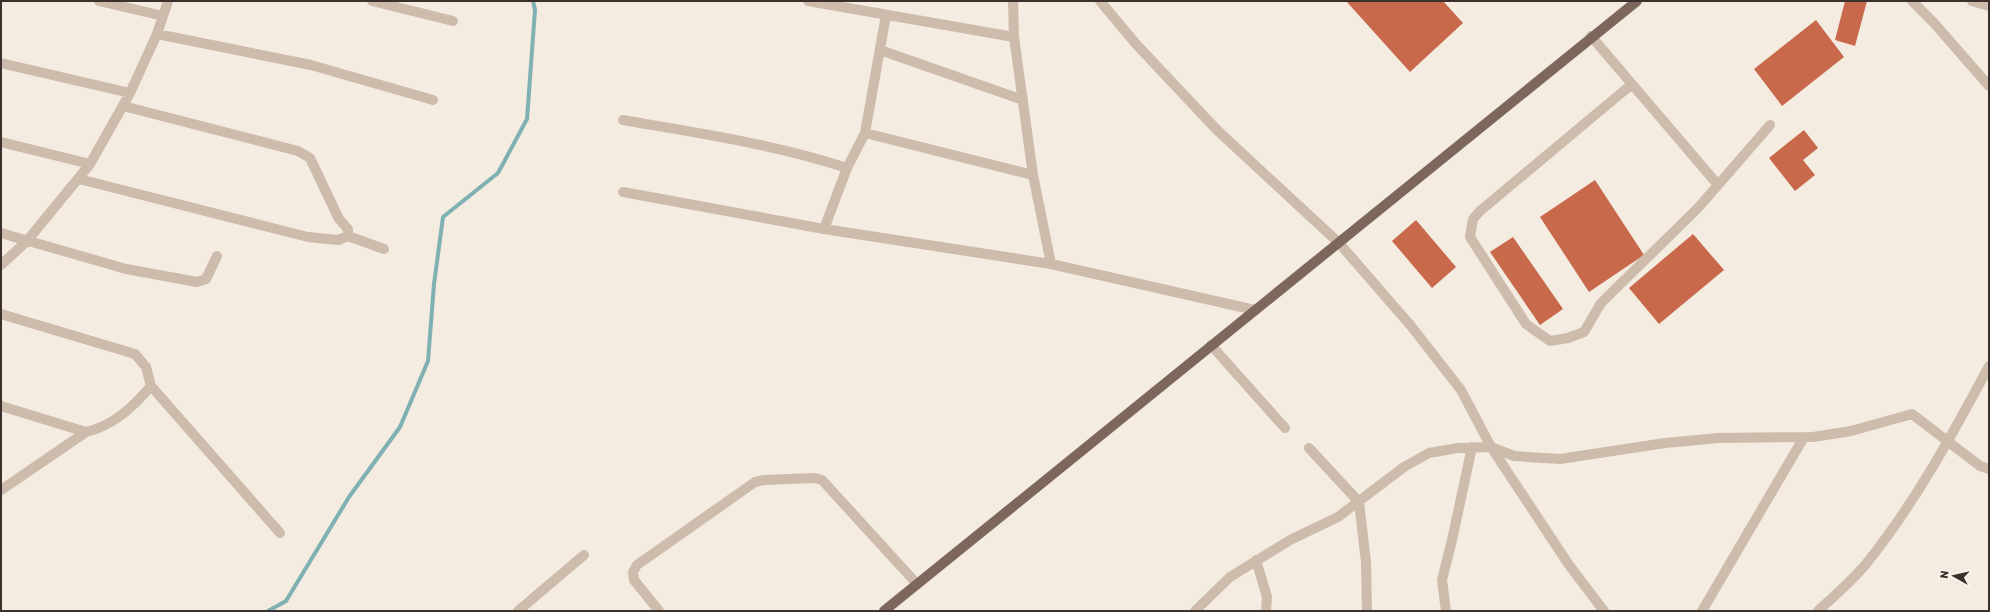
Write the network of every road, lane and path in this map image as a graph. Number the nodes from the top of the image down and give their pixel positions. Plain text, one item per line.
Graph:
1 (99, 1) edge
2 (168, 1) edge
3 (372, 1) edge
4 (808, 1) edge
5 (1013, 1) edge
6 (1100, 1) edge
7 (1637, 1) edge
8 (1912, 1) edge
9 (1972, 1) edge
10 (1989, 6) edge
11 (886, 15) junction
12 (163, 16) junction
13 (453, 21) dead end
14 (157, 34) junction
15 (1591, 36) junction
16 (1014, 37) junction
17 (880, 50) junction
18 (1, 63) edge
19 (1632, 84) junction
20 (1989, 86) edge
21 (130, 93) junction
22 (433, 100) dead end
23 (1023, 100) junction
24 (123, 106) junction
25 (623, 120) dead end
26 (1770, 125) dead end
27 (865, 133) junction
28 (1, 142) edge
29 (90, 164) junction
30 (847, 168) junction
31 (1033, 175) junction
32 (79, 179) junction
33 (1718, 185) junction
34 (623, 192) dead end
35 (824, 229) junction
36 (1, 233) edge
37 (348, 236) junction
38 (27, 241) junction
39 (1339, 243) junction
40 (384, 249) dead end
41 (217, 256) dead end
42 (1051, 264) junction
43 (1, 265) edge
44 (1255, 310) junction
45 (1, 314) edge
46 (1211, 345) junction
47 (1989, 366) edge
48 (151, 386) junction
49 (1, 406) edge
50 (1285, 428) dead end
51 (86, 432) junction
52 (1804, 437) junction
53 (1949, 441) junction
54 (1491, 447) junction
55 (1309, 448) dead end
56 (1472, 448) junction
57 (1989, 469) edge
58 (2, 488) edge
59 (1359, 502) junction
60 (280, 533) dead end
61 (584, 555) dead end
62 (1256, 560) junction
63 (917, 584) junction
64 (518, 611) edge
65 (659, 611) edge
66 (884, 611) edge
67 (1195, 611) edge
68 (1266, 611) edge
69 (1366, 611) edge
70 (1446, 611) edge
71 (1604, 611) edge
72 (1702, 611) edge
73 (1818, 611) edge

1 - 12 street
2 - 12 street
3 - 13 street
4 - 11 street
5 - 16 street
6 - 39 street
7 - 15 main road
8 - 20 street
9 - 10 street
11 - 16 street
11 - 17 street
12 - 14 street
14 - 21 street
14 - 22 street
15 - 19 street
15 - 39 main road
16 - 23 street
17 - 23 street
17 - 27 street
18 - 21 street
19 - 33 street
19 - 33 street
21 - 24 street
23 - 31 street
24 - 29 street
24 - 37 street
25 - 30 street
26 - 33 street
27 - 30 street
27 - 31 street
28 - 29 street
29 - 32 street
30 - 35 street
31 - 42 street
32 - 37 street
32 - 38 street
34 - 35 street
35 - 42 street
36 - 38 street
37 - 40 street
38 - 41 street
38 - 43 street
39 - 44 main road
39 - 54 street
42 - 44 street
44 - 46 main road
45 - 48 street
46 - 50 street
46 - 63 main road
47 - 53 street
48 - 51 street
48 - 60 street
49 - 51 street
51 - 58 street
52 - 53 street
52 - 54 street
52 - 72 street
53 - 57 street
53 - 73 street
54 - 56 street
54 - 71 street
55 - 59 street
56 - 59 street
56 - 70 street
59 - 62 street
59 - 69 street
61 - 64 street
62 - 67 street
62 - 68 street
63 - 65 street
63 - 66 main road

